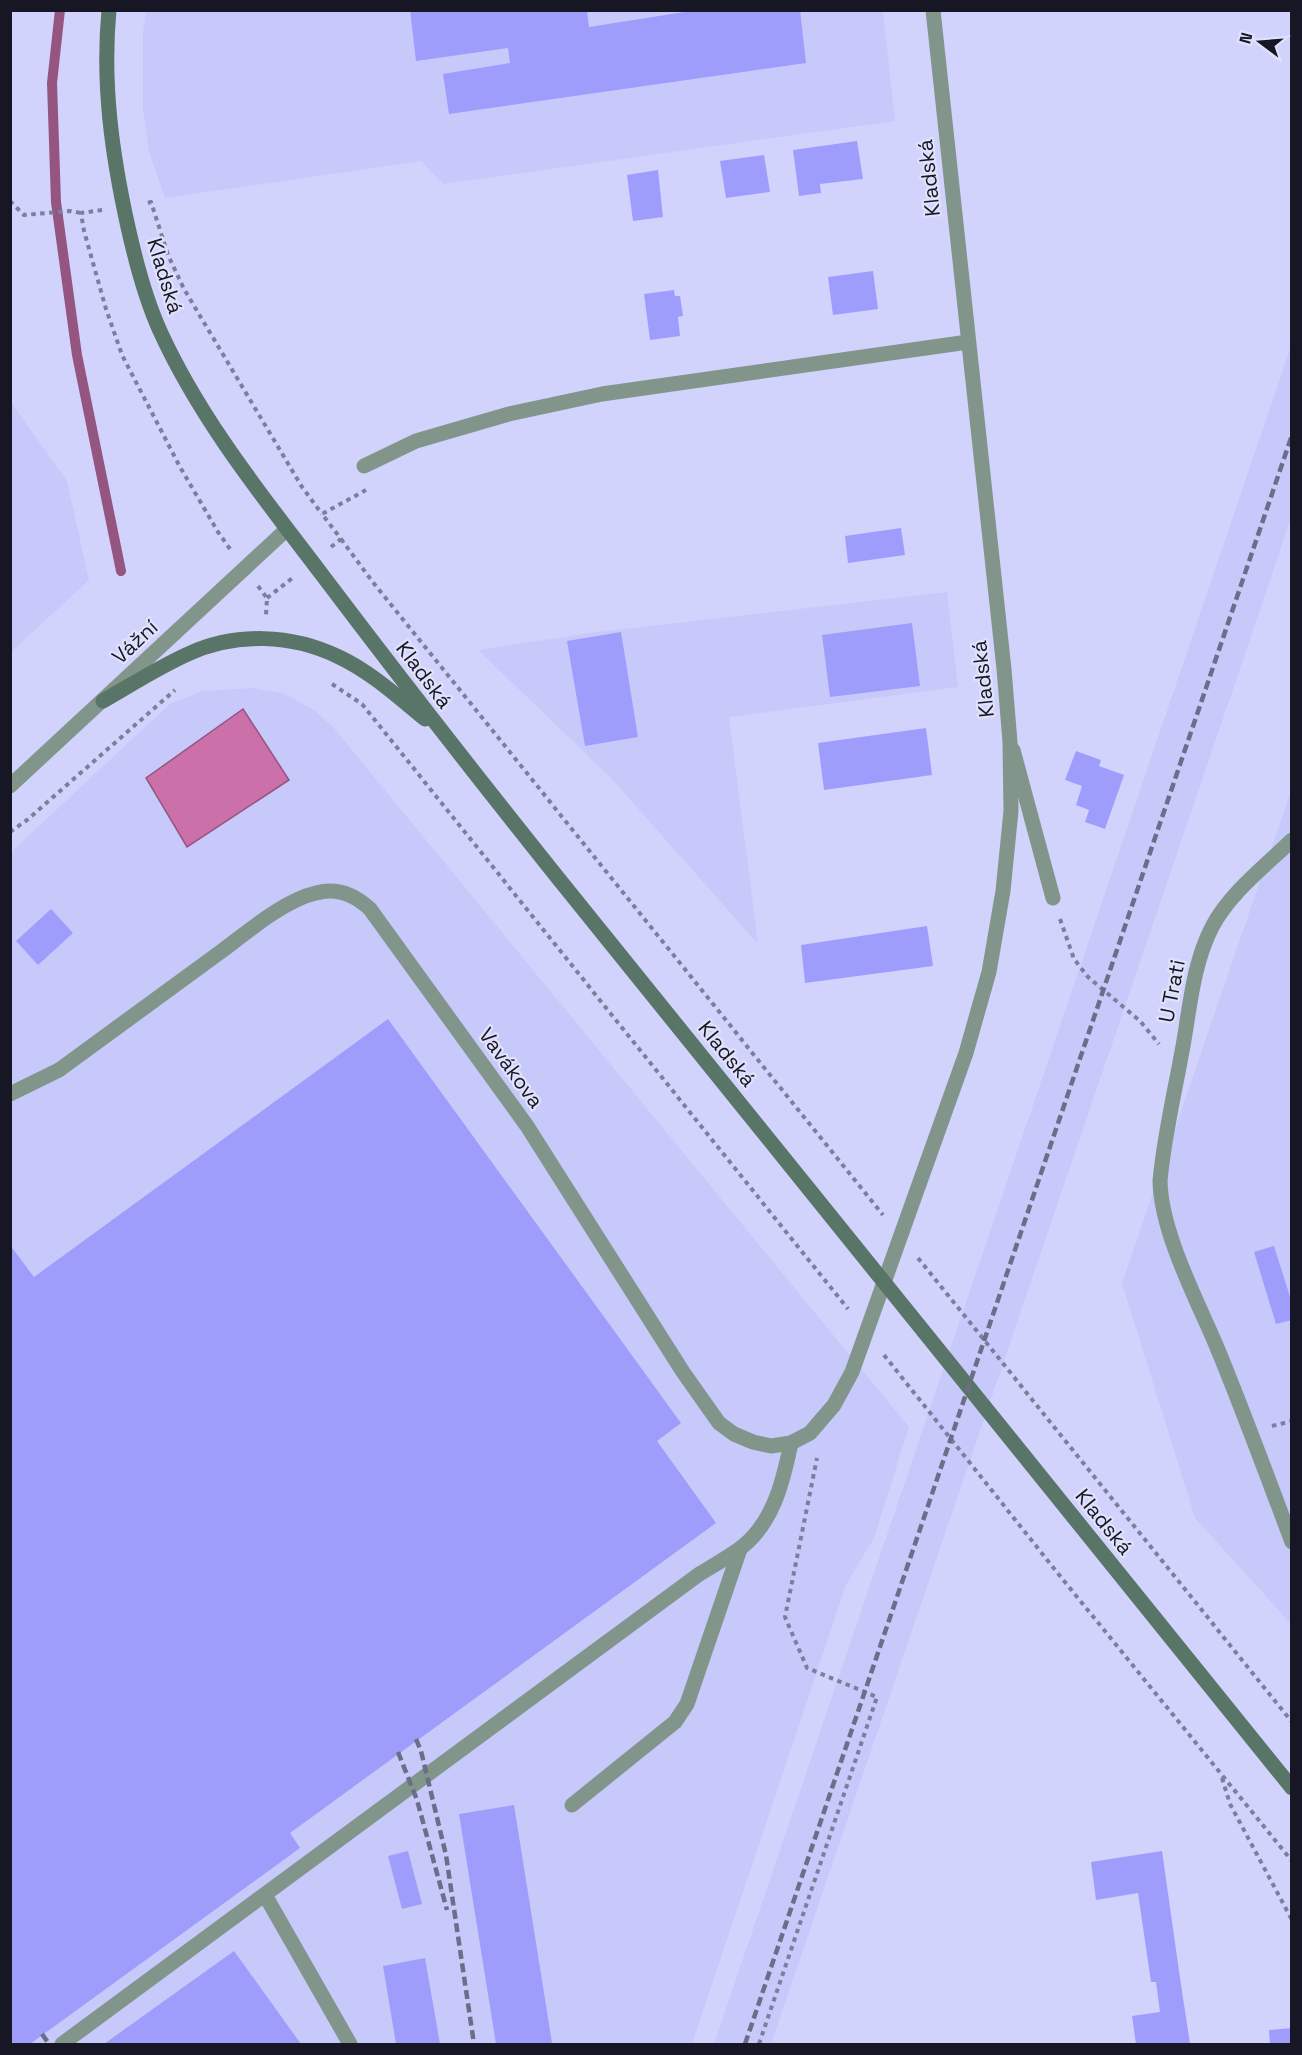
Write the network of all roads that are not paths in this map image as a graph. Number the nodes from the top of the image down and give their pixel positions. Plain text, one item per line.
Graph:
1 (109, 10) edge
2 (933, 10) edge
3 (968, 342) junction
4 (364, 466) road end
5 (287, 529) junction
6 (103, 701) junction
7 (443, 734) junction
8 (1010, 742) junction
9 (10, 786) edge
10 (1292, 840) edge
11 (1053, 898) road end
12 (10, 1094) edge
13 (790, 1443) junction
14 (1292, 1542) edge
15 (740, 1549) junction
16 (1292, 1788) edge
17 (572, 1806) dead end
18 (265, 1894) junction
19 (62, 2044) edge
20 (350, 2044) edge

1 - 5 main road, Kladská
2 - 3 street, Kladská
3 - 4 street
3 - 8 street, Kladská
5 - 6 street, Vážní
5 - 7 main road, Kladská
6 - 7 main road
6 - 9 street, Vážní
7 - 16 main road, Kladská
8 - 11 street
8 - 13 street, Kladská
10 - 14 street, U Trati
12 - 13 street, Vavákova
13 - 15 street
15 - 17 street
15 - 18 street
18 - 19 street
18 - 20 street

